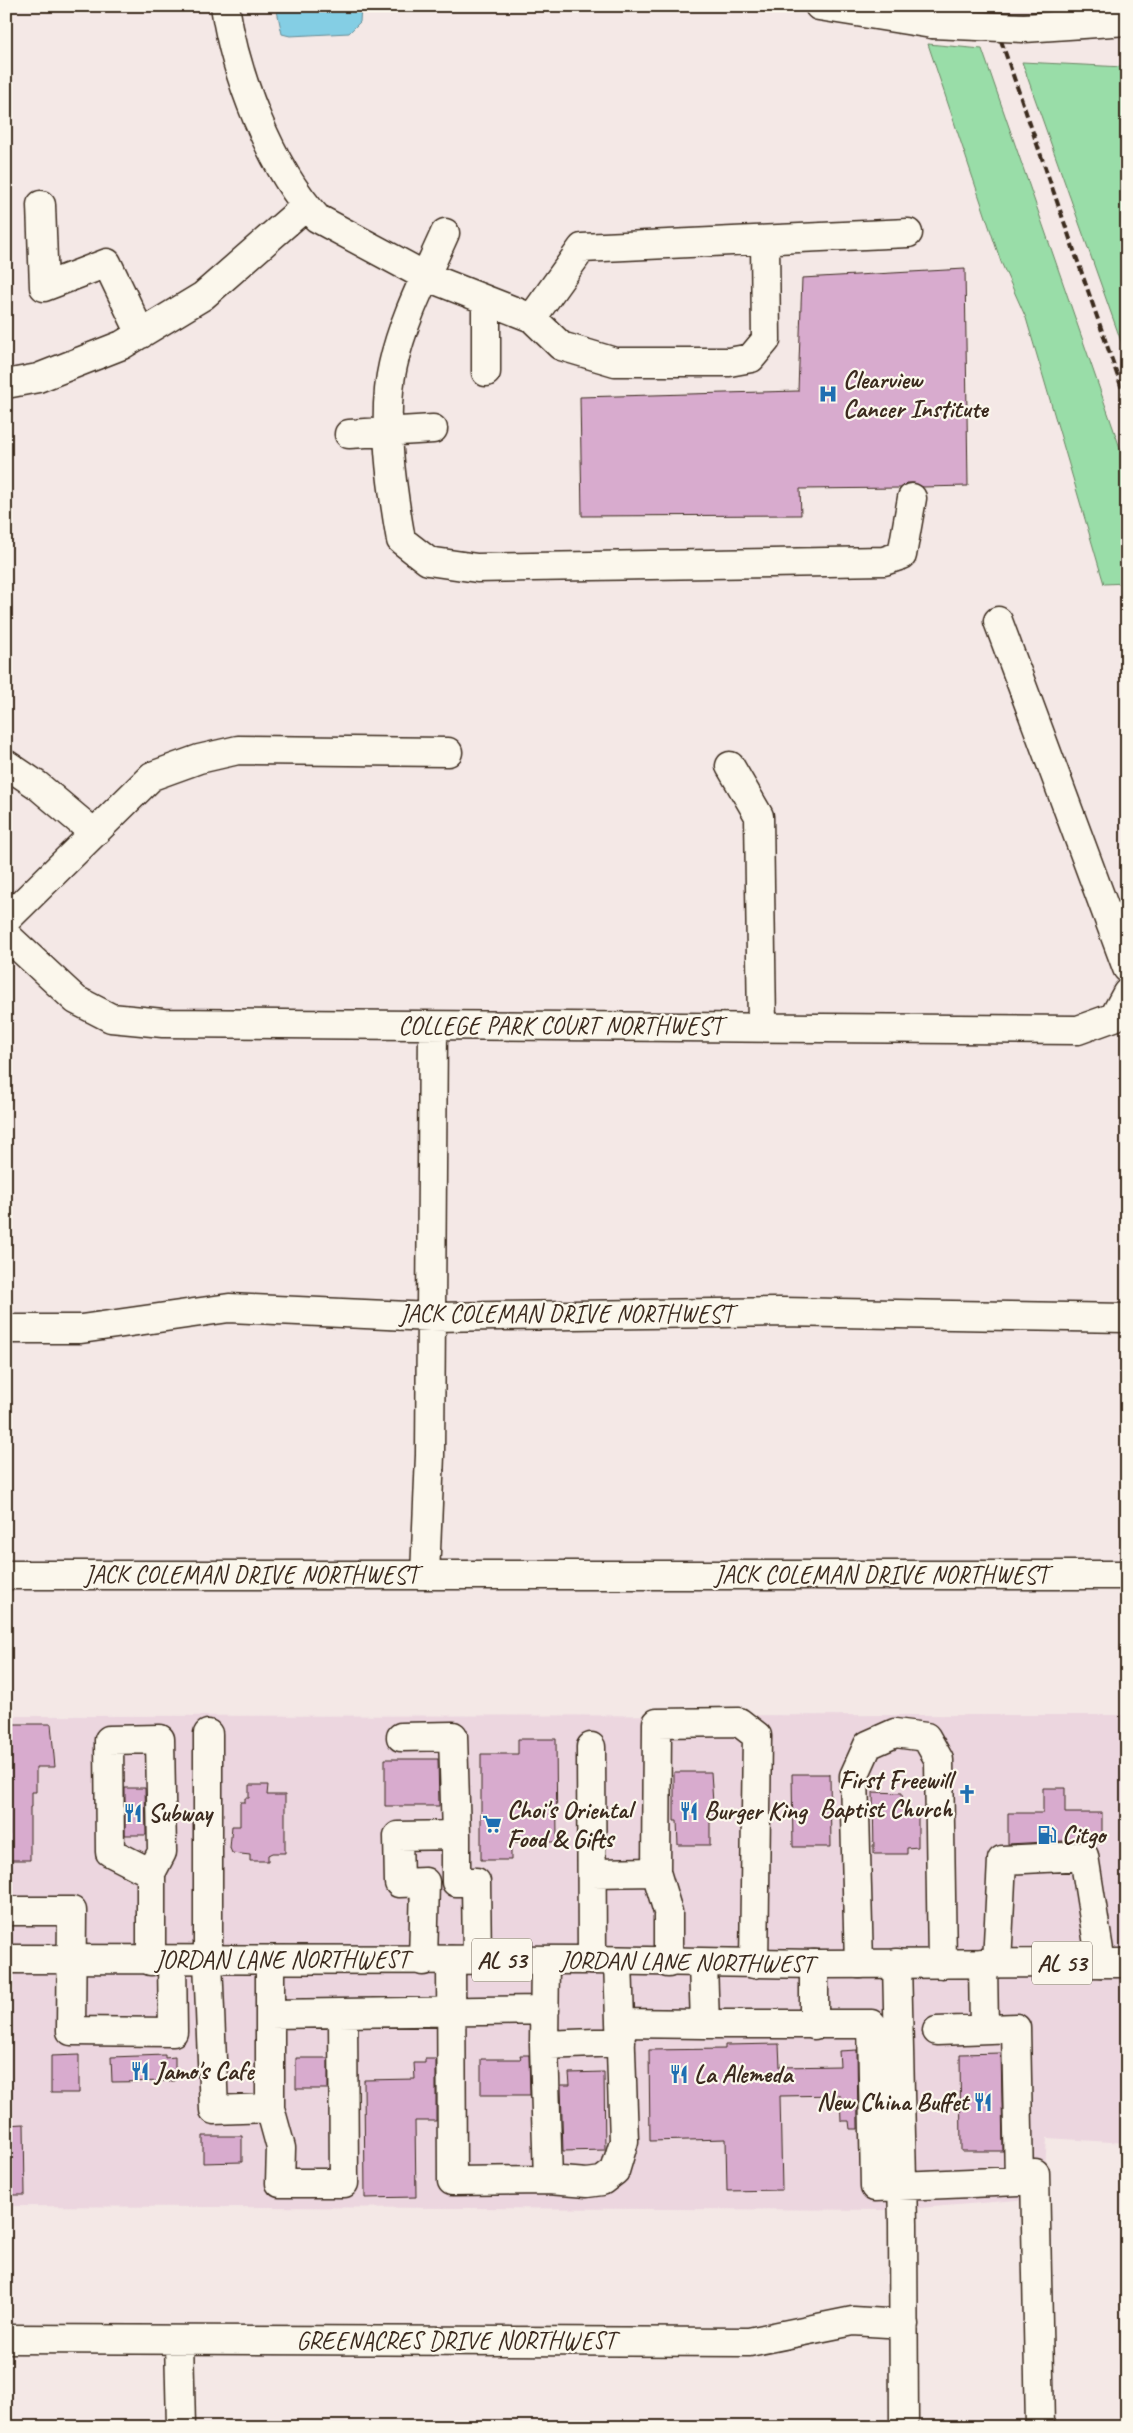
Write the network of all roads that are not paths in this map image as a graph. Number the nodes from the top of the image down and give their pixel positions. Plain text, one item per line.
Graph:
1 (225, 6) edge
2 (819, 6) edge
3 (1127, 21) edge
4 (41, 205) dead end
5 (306, 206) junction
6 (445, 233) dead end
7 (908, 233) dead end
8 (765, 240) junction
9 (426, 276) junction
10 (486, 300) junction
11 (532, 318) junction
12 (141, 334) junction
13 (486, 372) dead end
14 (6, 384) edge
15 (433, 429) dead end
16 (389, 432) junction
17 (349, 434) dead end
18 (912, 498) dead end
19 (998, 621) dead end
20 (448, 752) dead end
21 (6, 764) edge
22 (730, 766) dead end
23 (94, 833) junction
24 (6, 920) edge
25 (6, 935) edge
26 (1127, 968) edge
27 (1127, 993) edge
28 (762, 1026) junction
29 (432, 1027) junction
30 (431, 1317) junction
31 (1127, 1318) edge
32 (6, 1329) edge
33 (425, 1574) junction
34 (6, 1575) edge
35 (1127, 1575) edge
36 (208, 1734) dead end
37 (401, 1736) dead end
38 (592, 1747) dead end
39 (456, 1835) junction
40 (656, 1872) junction
41 (151, 1873) junction
42 (592, 1873) junction
43 (424, 1882) junction
44 (456, 1882) junction
45 (6, 1911) edge
46 (6, 1959) edge
47 (72, 1960) junction
48 (423, 1960) junction
49 (464, 1960) junction
50 (545, 1960) junction
51 (605, 1960) junction
52 (161, 1961) junction
53 (208, 1961) junction
54 (270, 1961) junction
55 (668, 1963) junction
56 (897, 1963) junction
57 (990, 1963) junction
58 (1114, 1963) edge
59 (703, 1964) junction
60 (754, 1964) junction
61 (814, 1964) junction
62 (859, 1964) junction
63 (942, 1964) junction
64 (544, 2010) junction
65 (451, 2012) junction
66 (344, 2013) junction
67 (270, 2014) junction
68 (705, 2024) junction
69 (814, 2025) junction
70 (984, 2029) junction
71 (937, 2031) dead end
72 (620, 2033) junction
73 (544, 2045) junction
74 (270, 2108) junction
75 (1036, 2173) dead end
76 (548, 2180) junction
77 (902, 2186) junction
78 (904, 2324) junction
79 (6, 2339) edge
80 (179, 2340) junction
81 (181, 2427) edge
82 (904, 2427) edge
83 (1040, 2427) edge

1 - 5 street
2 - 3 street, bridge
4 - 12 street
5 - 9 street
5 - 12 street
6 - 9 street
7 - 8 street
8 - 11 street
8 - 11 street
9 - 10 street
9 - 16 street
10 - 11 street
10 - 13 street
12 - 14 street
15 - 16 street
16 - 17 street
16 - 18 street
19 - 26 street
20 - 23 street
21 - 23 street
22 - 28 street
23 - 24 street
25 - 29 street, COLLEGE PARK COURT NORTHWEST
27 - 28 street, COLLEGE PARK COURT NORTHWEST
28 - 29 street, COLLEGE PARK COURT NORTHWEST
29 - 30 street
30 - 31 street, JACK COLEMAN DRIVE NORTHWEST
30 - 32 street, JACK COLEMAN DRIVE NORTHWEST
30 - 33 street
33 - 34 street, JACK COLEMAN DRIVE NORTHWEST
33 - 35 street, JACK COLEMAN DRIVE NORTHWEST
36 - 53 street
37 - 39 street
38 - 42 street
39 - 43 street
39 - 44 street
40 - 42 street
40 - 55 street
40 - 60 street
41 - 41 street
41 - 52 street
42 - 51 street
43 - 44 street
43 - 48 street
44 - 49 street
45 - 47 street
46 - 47 street, JORDAN LANE NORTHWEST / AL 53
47 - 52 street, JORDAN LANE NORTHWEST / AL 53
47 - 52 street
48 - 49 street, JORDAN LANE NORTHWEST / AL 53
48 - 54 street, JORDAN LANE NORTHWEST / AL 53
49 - 50 street, JORDAN LANE NORTHWEST / AL 53
49 - 65 street
50 - 51 street, JORDAN LANE NORTHWEST / AL 53
50 - 64 street
51 - 55 street, JORDAN LANE NORTHWEST / AL 53
51 - 72 street
52 - 53 street, JORDAN LANE NORTHWEST / AL 53
53 - 54 street, JORDAN LANE NORTHWEST / AL 53
53 - 74 street
54 - 67 street
55 - 59 street, JORDAN LANE NORTHWEST / AL 53
56 - 62 street, JORDAN LANE NORTHWEST / AL 53
56 - 63 street, JORDAN LANE NORTHWEST / AL 53
56 - 77 street
57 - 58 street, JORDAN LANE NORTHWEST / AL 53
57 - 58 street
57 - 63 street, JORDAN LANE NORTHWEST / AL 53
57 - 70 street
59 - 60 street, JORDAN LANE NORTHWEST / AL 53
59 - 68 street
60 - 61 street, JORDAN LANE NORTHWEST / AL 53
61 - 62 street, JORDAN LANE NORTHWEST / AL 53
61 - 69 street
62 - 63 street
64 - 65 street
64 - 73 street
65 - 66 street
65 - 76 street
66 - 67 street
66 - 74 street
67 - 74 street
68 - 69 street
68 - 72 street
69 - 77 street
70 - 71 street
70 - 77 street
72 - 73 street
72 - 76 street
73 - 76 street
75 - 83 street
77 - 78 street
78 - 80 street, GREENACRES DRIVE NORTHWEST
78 - 82 street
79 - 80 street, GREENACRES DRIVE NORTHWEST
80 - 81 street

